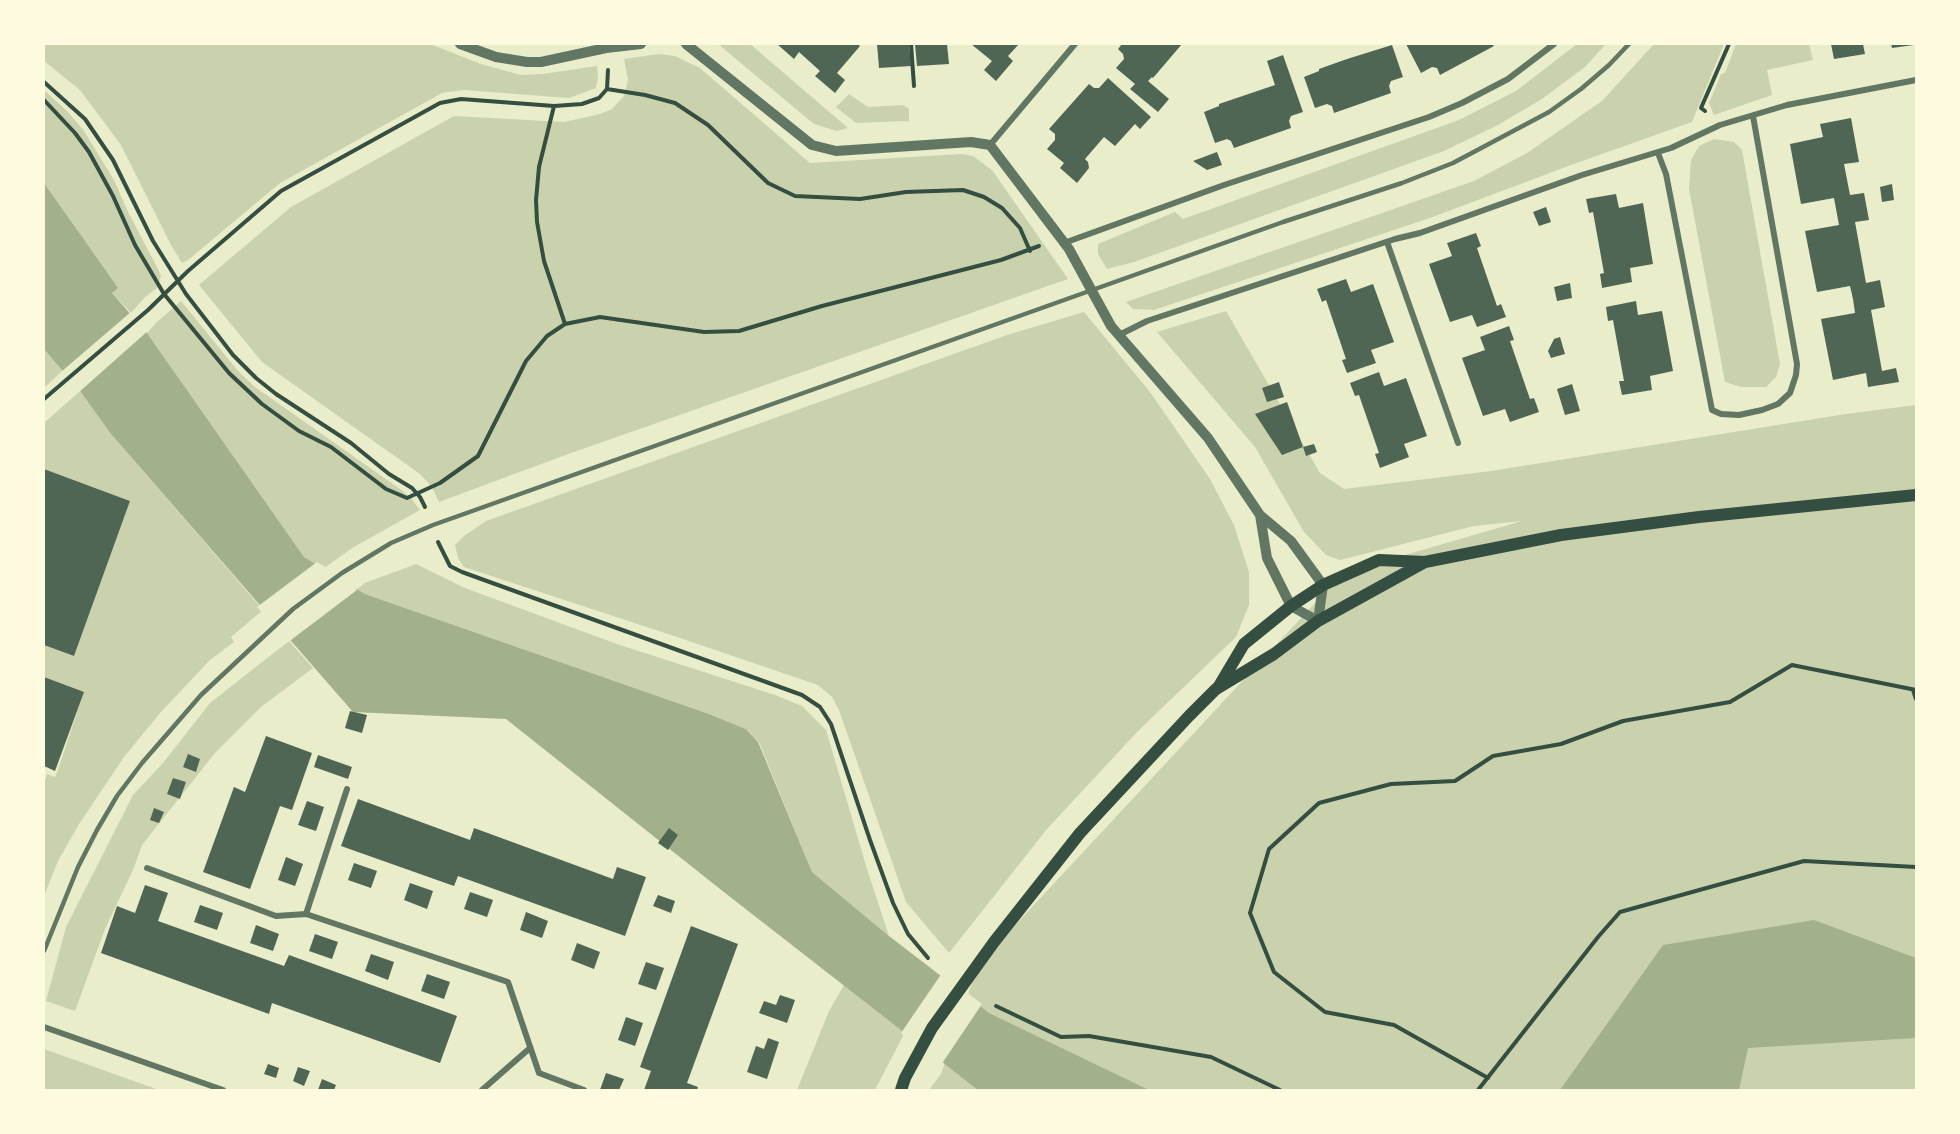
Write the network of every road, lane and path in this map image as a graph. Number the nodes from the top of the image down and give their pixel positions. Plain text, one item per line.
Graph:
1 (460, 44) edge
2 (641, 44) edge
3 (686, 44) edge
4 (911, 44) edge
5 (1075, 44) edge
6 (1554, 44) edge
7 (1629, 44) edge
8 (1729, 44) edge
9 (605, 46) edge
10 (1917, 80) edge
11 (44, 82) edge
12 (914, 86) dead end
13 (44, 100) edge
14 (554, 106) junction
15 (1753, 116) junction
16 (1720, 125) junction
17 (990, 145) junction
18 (1658, 153) junction
19 (1061, 240) junction
20 (1388, 242) junction
21 (178, 280) junction
22 (1093, 290) junction
23 (164, 294) junction
24 (565, 324) junction
25 (1119, 336) junction
26 (44, 399) edge
27 (1458, 443) dead end
28 (417, 494) junction
29 (1917, 495) edge
30 (1260, 515) junction
31 (433, 525) junction
32 (1425, 562) junction
33 (1323, 585) junction
34 (1291, 606) junction
35 (1318, 621) junction
36 (1216, 689) junction
37 (1915, 690) edge
38 (1917, 699) edge
39 (347, 789) dead end
40 (1917, 867) edge
41 (147, 868) dead end
42 (306, 914) junction
43 (44, 951) edge
44 (928, 958) dead end
45 (996, 1006) dead end
46 (44, 1027) edge
47 (530, 1048) junction
48 (1488, 1078) junction
49 (205, 1088) edge
50 (223, 1090) edge
51 (482, 1090) edge
52 (584, 1090) edge
53 (901, 1090) edge
54 (1280, 1090) edge
55 (1478, 1090) edge

1 - 9 street
2 - 9 street
3 - 17 street
4 - 12 path
5 - 17 street
6 - 19 street
7 - 22 lane
8 - 16 path
9 - 14 path
10 - 15 street
11 - 21 path
13 - 23 path
14 - 21 path
14 - 24 path
15 - 16 street
15 - 18 street
16 - 18 street
17 - 19 street
18 - 20 street
19 - 22 street
19 - 24 path
20 - 25 street
20 - 27 street
21 - 23 path
21 - 28 path
22 - 25 street
22 - 31 lane
23 - 26 path
23 - 28 path
24 - 28 path
25 - 30 street
28 - 31 path
29 - 32 main road
30 - 33 street
30 - 34 street
31 - 43 lane
31 - 44 path
32 - 33 main road
32 - 35 main road
33 - 34 main road
33 - 35 street
34 - 35 street
34 - 36 main road
35 - 36 main road
36 - 53 main road
37 - 38 path
37 - 48 path
39 - 42 street
40 - 48 path
41 - 42 street
42 - 47 street
45 - 54 path
46 - 49 street
47 - 51 street
47 - 52 street
48 - 55 path
49 - 50 street

